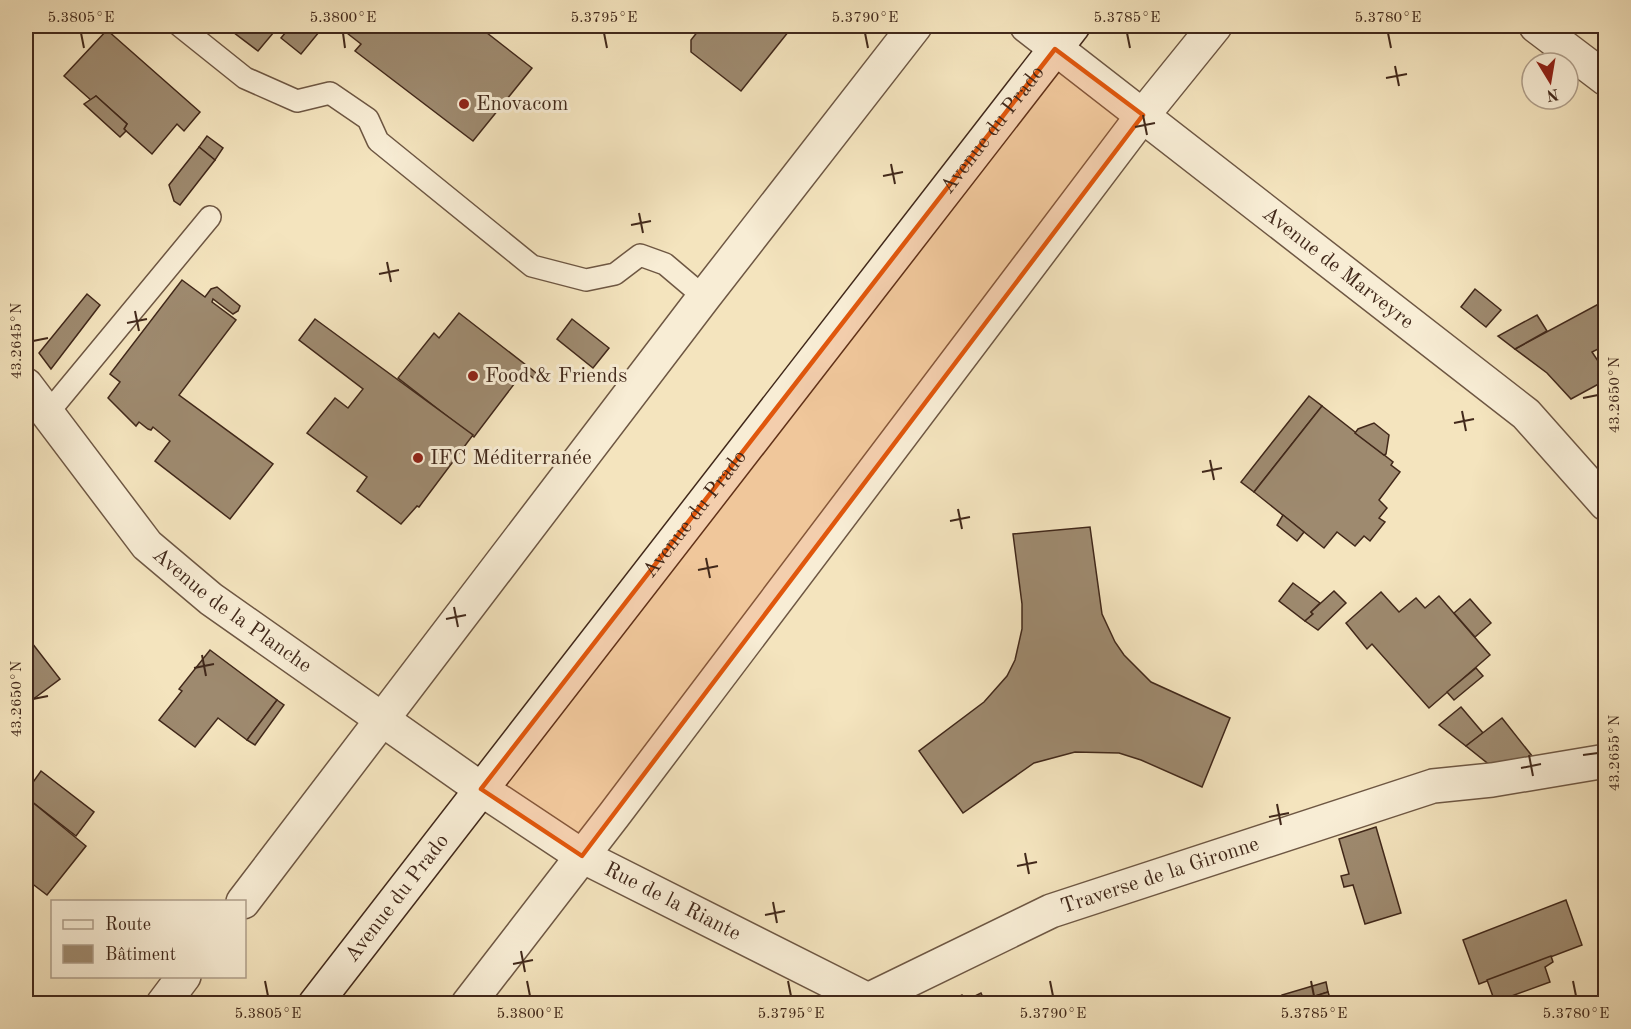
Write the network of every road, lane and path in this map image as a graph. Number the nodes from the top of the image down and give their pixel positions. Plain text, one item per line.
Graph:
1 (180, 26) edge
2 (915, 26) edge
3 (1027, 26) edge
4 (1215, 26) edge
5 (1536, 26) edge
6 (1064, 37) edge
7 (1605, 79) edge
8 (1143, 116) junction
9 (210, 217) dead end
10 (704, 297) junction
11 (26, 386) edge
12 (47, 414) junction
13 (1605, 504) edge
14 (383, 718) junction
15 (1605, 761) edge
16 (481, 789) junction
17 (582, 856) junction
18 (245, 900) edge
19 (183, 978) edge
20 (869, 1002) edge
21 (164, 1004) edge
22 (315, 1004) edge
23 (468, 1004) edge

1 - 10 lane
2 - 10 street
3 - 6 street, Avenue de Marveyre
4 - 8 street
5 - 7 street
6 - 8 street, Avenue de Marveyre
6 - 16 street, Avenue du Prado
8 - 13 street, Avenue de Marveyre
8 - 17 street
9 - 12 lane
10 - 14 street
11 - 12 street, Avenue de la Planche
12 - 14 street, Avenue de la Planche
14 - 16 street, Avenue de la Planche
14 - 18 street
15 - 20 street, Traverse de la Gironne
16 - 17 street, Rue de la Riante
16 - 22 street, Avenue du Prado
17 - 20 street, Rue de la Riante
17 - 23 street
19 - 21 street

